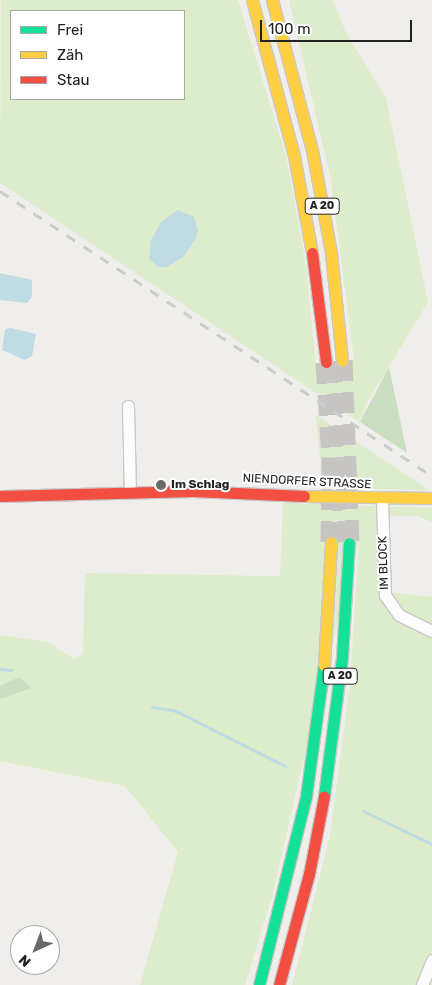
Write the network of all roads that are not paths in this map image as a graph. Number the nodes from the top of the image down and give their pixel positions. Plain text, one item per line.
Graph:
1 (252, 0) edge
2 (272, 0) edge
3 (342, 360) tunnel mouth
4 (326, 362) tunnel mouth
5 (128, 406) dead end
6 (130, 492) junction
7 (0, 496) edge
8 (432, 498) edge
9 (382, 499) junction
10 (332, 542) tunnel mouth
11 (349, 543) tunnel mouth
12 (432, 630) edge
13 (432, 960) edge
14 (259, 985) edge
15 (279, 985) edge
16 (422, 985) edge

1 - 4 main road, A 20
2 - 3 main road, A 20
5 - 6 street
6 - 7 main road, NIENDORFER STRASSE
6 - 9 main road, NIENDORFER STRASSE
8 - 9 main road, NIENDORFER STRASSE
9 - 12 street, IM BLOCK
10 - 14 main road, A 20
11 - 15 main road, A 20
13 - 16 street

